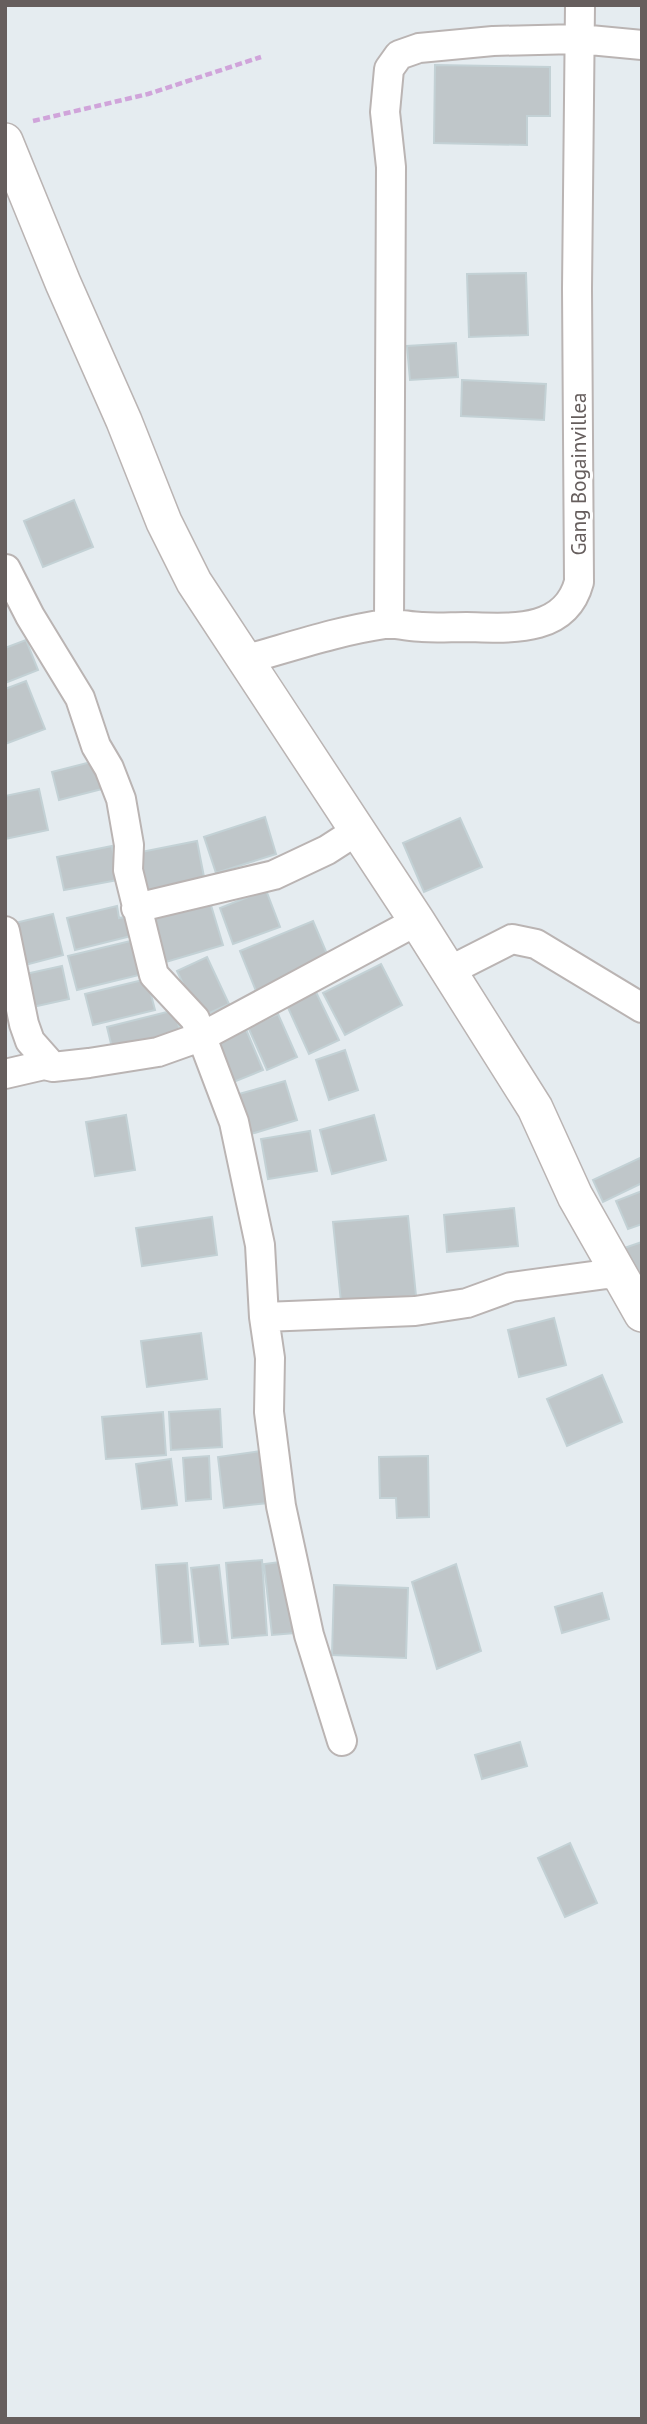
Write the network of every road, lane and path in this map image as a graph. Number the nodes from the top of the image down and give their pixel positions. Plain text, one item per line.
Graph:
1 (580, 5) edge
2 (579, 39) junction
3 (642, 45) edge
4 (261, 57) dead end
5 (18, 131) edge
6 (6, 569) edge
7 (389, 624) junction
8 (244, 660) junction
9 (358, 830) junction
10 (136, 908) junction
11 (418, 921) junction
12 (5, 931) edge
13 (449, 971) junction
14 (642, 1008) edge
15 (203, 1036) junction
16 (52, 1067) junction
17 (5, 1074) edge
18 (620, 1276) junction
19 (642, 1314) edge
20 (264, 1317) junction
21 (342, 1741) dead end

1 - 2 street, Gang Bogainvillea
2 - 3 street
2 - 7 street, Gang Bogainvillea
2 - 7 street
4 - 5 path
5 - 8 street
6 - 10 street
7 - 8 street, Gang Bogainvillea
8 - 9 street
9 - 10 street
9 - 11 street
10 - 15 street
11 - 13 street
11 - 15 street
12 - 16 street
13 - 14 street
13 - 18 street
15 - 16 street
15 - 20 street
16 - 17 street
18 - 19 street
18 - 20 street
20 - 21 street

